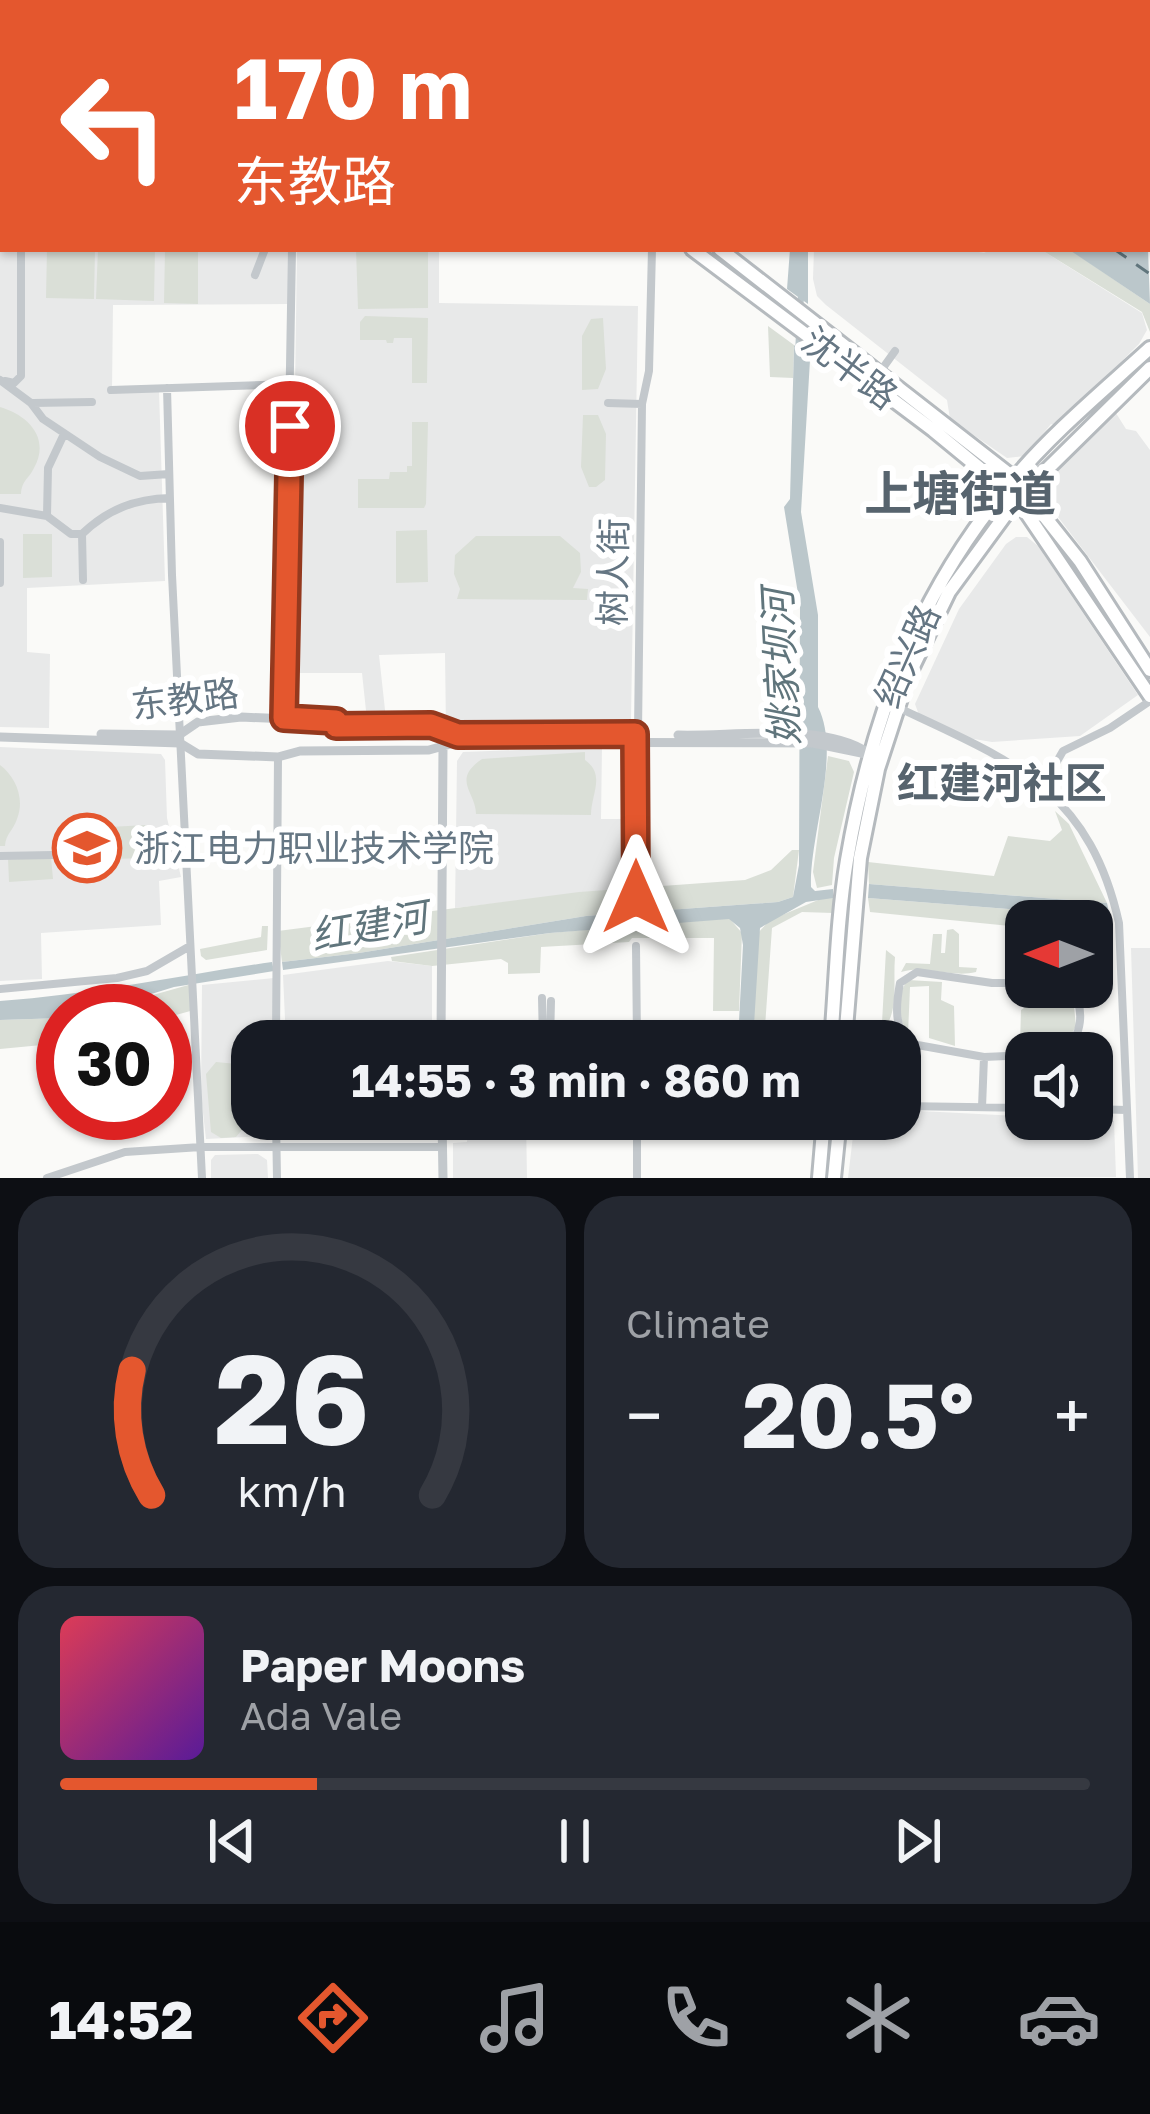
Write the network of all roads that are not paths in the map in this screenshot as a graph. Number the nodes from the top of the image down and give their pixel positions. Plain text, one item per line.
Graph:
1 (20, 252) edge
2 (264, 252) edge
3 (292, 252) edge
4 (652, 252) edge
5 (696, 252) edge
6 (724, 252) edge
7 (255, 275) dead end
8 (1150, 349) edge
9 (895, 351) dead end
10 (1150, 368) edge
11 (880, 372) junction
12 (2, 380) edge
13 (290, 384) junction
14 (166, 388) junction
15 (112, 389) dead end
16 (92, 401) dead end
17 (31, 403) junction
18 (608, 403) dead end
19 (642, 404) junction
20 (64, 434) junction
21 (170, 474) junction
22 (1014, 478) junction
23 (1016, 493) junction
24 (170, 498) junction
25 (0, 508) edge
26 (47, 516) junction
27 (82, 534) junction
28 (0, 542) edge
29 (82, 580) dead end
30 (1, 583) edge
31 (1150, 670) edge
32 (1150, 698) edge
33 (897, 707) junction
34 (284, 718) junction
35 (443, 729) junction
36 (0, 735) edge
37 (635, 737) junction
38 (180, 739) junction
39 (443, 746) junction
40 (866, 753) junction
41 (278, 757) junction
42 (1043, 784) junction
43 (53, 855) dead end
44 (0, 856) edge
45 (850, 894) junction
46 (636, 897) dead end
47 (636, 946) dead end
48 (191, 951) junction
49 (1005, 983) edge
50 (0, 989) edge
51 (547, 1000) dead end
52 (276, 1020) edge
53 (441, 1020) edge
54 (547, 1020) edge
55 (637, 1020) edge
56 (834, 1020) edge
57 (846, 1020) edge
58 (1005, 1056) edge
59 (984, 1058) junction
60 (921, 1106) edge
61 (982, 1107) junction
62 (1005, 1108) edge
63 (1113, 1110) edge
64 (1126, 1110) junction
65 (276, 1140) edge
66 (443, 1140) edge
67 (637, 1140) edge
68 (822, 1140) edge
69 (837, 1140) edge
70 (276, 1146) junction
71 (201, 1147) junction
72 (443, 1147) junction
73 (47, 1178) edge
74 (202, 1178) edge
75 (277, 1178) edge
76 (443, 1178) edge
77 (637, 1178) edge
78 (819, 1178) edge
79 (834, 1178) edge
80 (1130, 1178) edge

1 - 12 street
2 - 7 street
3 - 13 street
4 - 19 street, 树人街
5 - 23 main road, 沈半路
6 - 11 main road, 沈半路
8 - 22 main road, 绍兴路
9 - 11 street
10 - 23 main road, 绍兴路
11 - 22 main road, 沈半路
12 - 17 street
13 - 14 street
13 - 34 street
14 - 15 street
14 - 21 street
16 - 17 street
17 - 20 street
18 - 19 street
19 - 37 street, 树人街
20 - 21 street
20 - 26 street
21 - 24 street
22 - 23 main road, 绍兴路
23 - 31 main road
23 - 32 main road
23 - 33 main road, 绍兴路
23 - 40 main road, 绍兴路
24 - 27 street
24 - 38 street
25 - 26 street
26 - 27 street
27 - 29 street
28 - 30 street
32 - 42 street
33 - 40 main road, 绍兴路
33 - 42 street
34 - 35 street, 东教路
34 - 38 street, 东教路
35 - 37 street, 东教路
35 - 39 street
36 - 38 street, 东教路
37 - 39 street, 东教路
37 - 40 street, 东教路
37 - 46 street, 树人街
38 - 41 street, 东教路
38 - 48 street
39 - 41 street, 东教路
39 - 53 street
40 - 45 main road, 绍兴路
41 - 52 street
42 - 64 street
43 - 44 street
45 - 56 main road, 绍兴路
45 - 57 main road, 绍兴路
47 - 55 street
48 - 50 street
48 - 71 street
49 - 59 street
51 - 54 street
58 - 59 street
59 - 61 street
60 - 61 street
61 - 62 street
63 - 64 street
64 - 80 street
65 - 70 street
66 - 72 street
67 - 77 street
68 - 78 main road
69 - 79 main road
70 - 71 street
70 - 72 street
70 - 75 street
71 - 73 street
71 - 74 street
72 - 76 street

